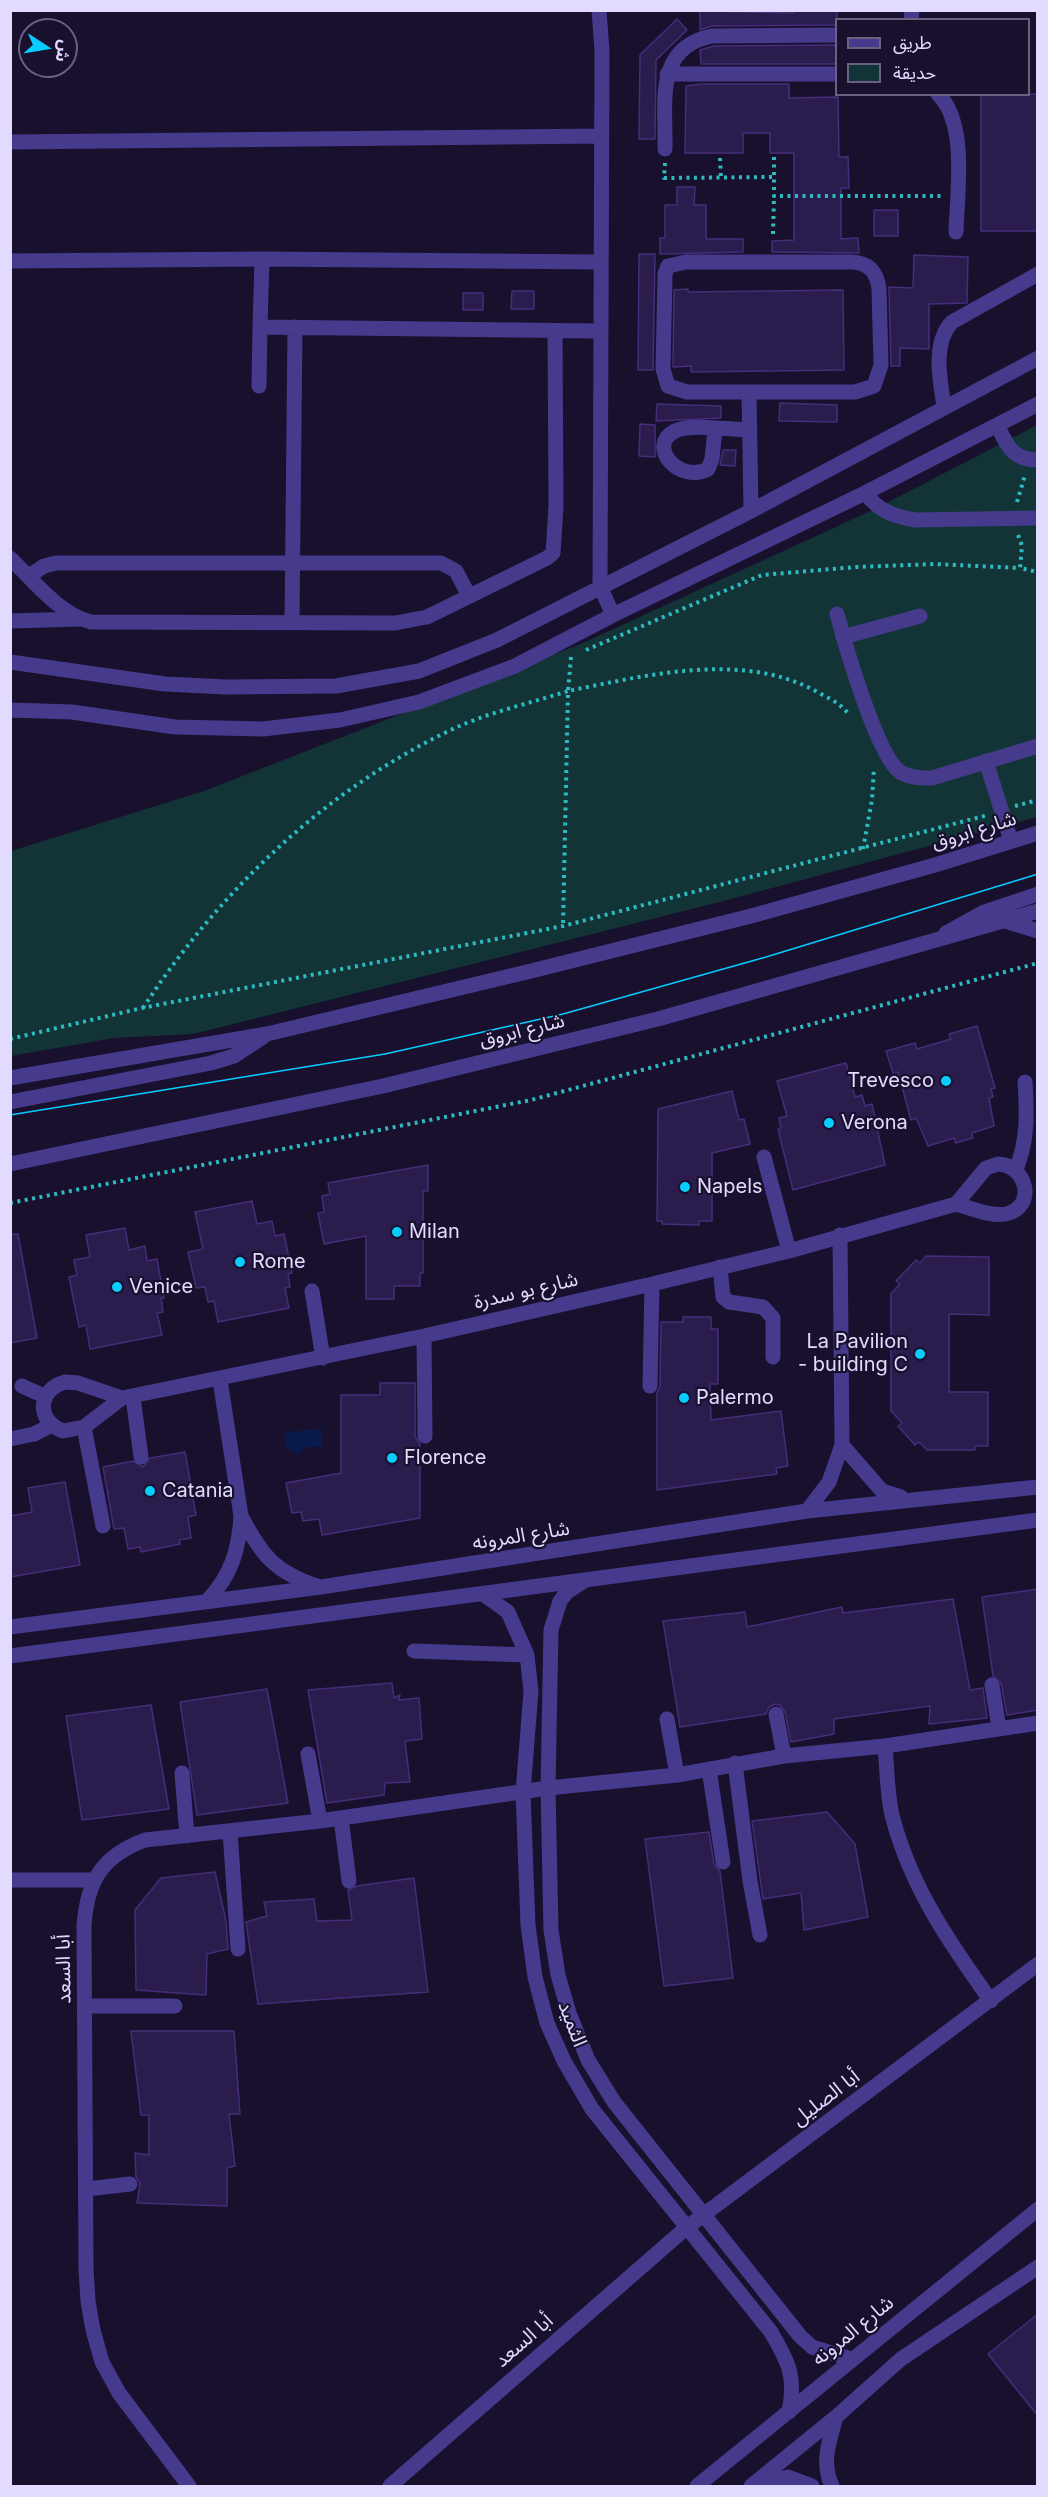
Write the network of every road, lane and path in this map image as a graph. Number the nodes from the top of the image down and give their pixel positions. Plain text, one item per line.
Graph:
1 (598, 10) edge
2 (835, 36) edge
3 (667, 74) junction
4 (835, 74) edge
5 (940, 96) edge
6 (602, 136) junction
7 (10, 142) edge
8 (665, 149) joint
9 (720, 158) dead end
10 (774, 158) dead end
11 (774, 177) junction
12 (721, 178) junction
13 (774, 196) junction
14 (957, 196) junction
15 (956, 232) dead end
16 (773, 234) dead end
17 (262, 259) junction
18 (10, 261) edge
19 (600, 261) junction
20 (1038, 274) edge
21 (260, 327) junction
22 (295, 327) junction
23 (555, 331) junction
24 (600, 331) junction
25 (1038, 358) edge
26 (260, 386) dead end
27 (749, 392) junction
28 (1038, 404) edge
29 (945, 406) junction
30 (997, 425) junction
31 (715, 429) dead end
32 (750, 430) junction
33 (1038, 460) edge
34 (865, 493) junction
35 (751, 511) junction
36 (1038, 518) edge
37 (10, 558) edge
38 (292, 562) junction
39 (1020, 568) dead end
40 (29, 576) junction
41 (600, 586) junction
42 (469, 596) junction
43 (837, 614) dead end
44 (613, 615) junction
45 (920, 616) dead end
46 (80, 619) junction
47 (10, 621) edge
48 (292, 621) junction
49 (843, 638) junction
50 (10, 662) edge
51 (568, 691) junction
52 (10, 710) edge
53 (858, 725) dead end
54 (1038, 746) edge
55 (986, 761) junction
56 (872, 763) dead end
57 (1038, 800) edge
58 (1001, 811) junction
59 (1038, 833) edge
60 (1011, 841) junction
61 (863, 849) junction
62 (1038, 894) edge
63 (1038, 911) edge
64 (1005, 921) junction
65 (563, 926) junction
66 (1038, 931) edge
67 (931, 943) junction
68 (1038, 963) edge
69 (142, 1008) junction
70 (267, 1034) junction
71 (10, 1039) edge
72 (13, 1077) edge
73 (1026, 1082) dead end
74 (10, 1102) edge
75 (764, 1157) dead end
76 (10, 1164) edge
77 (1016, 1169) junction
78 (1031, 1188) edge
79 (10, 1203) edge
80 (956, 1204) junction
81 (840, 1235) junction
82 (789, 1251) junction
83 (720, 1267) junction
84 (652, 1284) junction
85 (312, 1291) dead end
86 (424, 1336) junction
87 (773, 1357) dead end
88 (323, 1358) junction
89 (220, 1380) junction
90 (22, 1386) dead end
91 (650, 1386) dead end
92 (44, 1396) junction
93 (128, 1398) junction
94 (52, 1425) junction
95 (84, 1427) junction
96 (425, 1436) dead end
97 (10, 1439) edge
98 (842, 1445) junction
99 (141, 1457) dead end
100 (1038, 1486) edge
101 (907, 1499) junction
102 (807, 1511) junction
103 (241, 1516) junction
104 (1038, 1520) edge
105 (103, 1526) dead end
106 (587, 1579) junction
107 (321, 1587) junction
108 (483, 1594) junction
109 (207, 1601) junction
110 (10, 1627) edge
111 (414, 1651) dead end
112 (527, 1655) junction
113 (10, 1656) edge
114 (992, 1685) dead end
115 (776, 1714) dead end
116 (667, 1719) dead end
117 (1038, 1723) edge
118 (999, 1728) junction
119 (885, 1746) junction
120 (308, 1754) dead end
121 (784, 1756) junction
122 (735, 1763) junction
123 (709, 1769) junction
124 (182, 1773) dead end
125 (677, 1775) junction
126 (548, 1788) junction
127 (523, 1792) junction
128 (341, 1818) junction
129 (320, 1821) junction
130 (230, 1831) junction
131 (187, 1836) junction
132 (723, 1862) dead end
133 (10, 1880) edge
134 (94, 1880) junction
135 (350, 1881) dead end
136 (760, 1935) dead end
137 (238, 1949) dead end
138 (1038, 1964) edge
139 (991, 2001) junction
140 (86, 2006) junction
141 (175, 2006) dead end
142 (130, 2184) dead end
143 (87, 2189) junction
144 (1038, 2209) edge
145 (704, 2216) junction
146 (686, 2228) junction
147 (1038, 2267) edge
148 (851, 2359) junction
149 (789, 2412) junction
150 (837, 2416) junction
151 (181, 2484) edge
152 (390, 2487) edge
153 (697, 2487) edge
154 (751, 2487) edge
155 (756, 2487) edge
156 (812, 2487) edge
157 (832, 2487) edge

1 - 6 street
2 - 3 street
3 - 4 street
3 - 8 street
5 - 14 street
6 - 7 street
6 - 19 street
8 - 12 path
9 - 12 path
10 - 11 path
11 - 12 path
11 - 13 path
13 - 14 path
13 - 16 path
14 - 15 street
17 - 18 street
17 - 19 street
17 - 21 street
19 - 24 street
20 - 29 street
21 - 22 street
21 - 26 street
22 - 23 street
22 - 38 street
23 - 24 street
23 - 42 street
24 - 41 street
25 - 29 street
27 - 27 street
27 - 32 street
28 - 30 street
29 - 35 street
30 - 33 street
30 - 34 street
31 - 32 street
32 - 35 street
34 - 36 street
34 - 44 street
35 - 41 street
37 - 40 street
38 - 40 street
38 - 42 street
38 - 48 street
39 - 51 path
40 - 46 street
41 - 44 street
41 - 50 street
42 - 48 street
43 - 49 street
44 - 52 street
45 - 49 street
46 - 47 street
46 - 48 street
49 - 55 street
51 - 53 path
51 - 65 path
51 - 69 path
54 - 55 street
55 - 58 street
56 - 61 path
57 - 58 path
58 - 60 street
58 - 61 path
59 - 60 street, شارع ابروق
60 - 70 street, شارع ابروق
61 - 65 path
62 - 67 street
63 - 64 street, شارع ابروق
64 - 66 street
64 - 67 street, شارع ابروق
65 - 69 path
67 - 76 street, شارع ابروق
68 - 79 path
69 - 71 path
70 - 72 street, شارع ابروق
70 - 74 street
73 - 77 street
75 - 82 street
77 - 78 street, شارع بو سدرة
77 - 80 street
78 - 80 street, شارع بو سدرة
80 - 81 street, شارع بو سدرة
81 - 82 street, شارع بو سدرة
81 - 98 street
82 - 83 street, شارع بو سدرة
83 - 84 street, شارع بو سدرة
83 - 87 street
84 - 86 street, شارع بو سدرة
84 - 91 street
85 - 88 street
86 - 88 street, شارع بو سدرة
86 - 96 street
88 - 89 street, شارع بو سدرة
89 - 93 street, شارع بو سدرة
89 - 103 street
90 - 92 street
92 - 93 street, شارع بو سدرة
92 - 94 street
93 - 95 street, شارع بو سدرة
93 - 99 street
94 - 95 street
94 - 97 street
95 - 105 street
98 - 101 street
98 - 102 street
100 - 101 street, شارع المرونه
101 - 102 street, شارع المرونه
102 - 107 street, شارع المرونه
103 - 107 street
103 - 109 street
104 - 106 street
106 - 108 street
106 - 126 street, الثميد
107 - 109 street, شارع المرونه
108 - 112 street, الثميد
108 - 113 street
109 - 110 street, شارع المرونه
111 - 112 street
112 - 127 street, الثميد
114 - 118 street
115 - 121 street
116 - 125 street
117 - 118 street
118 - 119 street
119 - 121 street
119 - 139 street
120 - 129 street
121 - 122 street
122 - 123 street
122 - 136 street
123 - 125 street
123 - 132 street
124 - 131 street
125 - 126 street
126 - 127 street
126 - 145 street, الثميد
127 - 128 street, أبا السعد
127 - 146 street, الثميد
128 - 129 street, أبا السعد
128 - 135 street
129 - 130 street, أبا السعد
130 - 131 street, أبا السعد
130 - 137 street
131 - 134 street, أبا السعد
133 - 134 street
134 - 140 street, أبا السعد
138 - 139 street, أبا الصليل
139 - 145 street, أبا الصليل
140 - 141 street
140 - 143 street, أبا السعد
142 - 143 street
143 - 151 street, أبا السعد
144 - 148 street, شارع المرونه
145 - 146 street, أبا الصليل
145 - 148 street, الثميد
146 - 149 street, الثميد
146 - 152 street, أبا السعد
147 - 150 street
148 - 149 street, شارع المرونه
149 - 153 street, شارع المرونه
150 - 154 street
150 - 157 street
155 - 156 street

